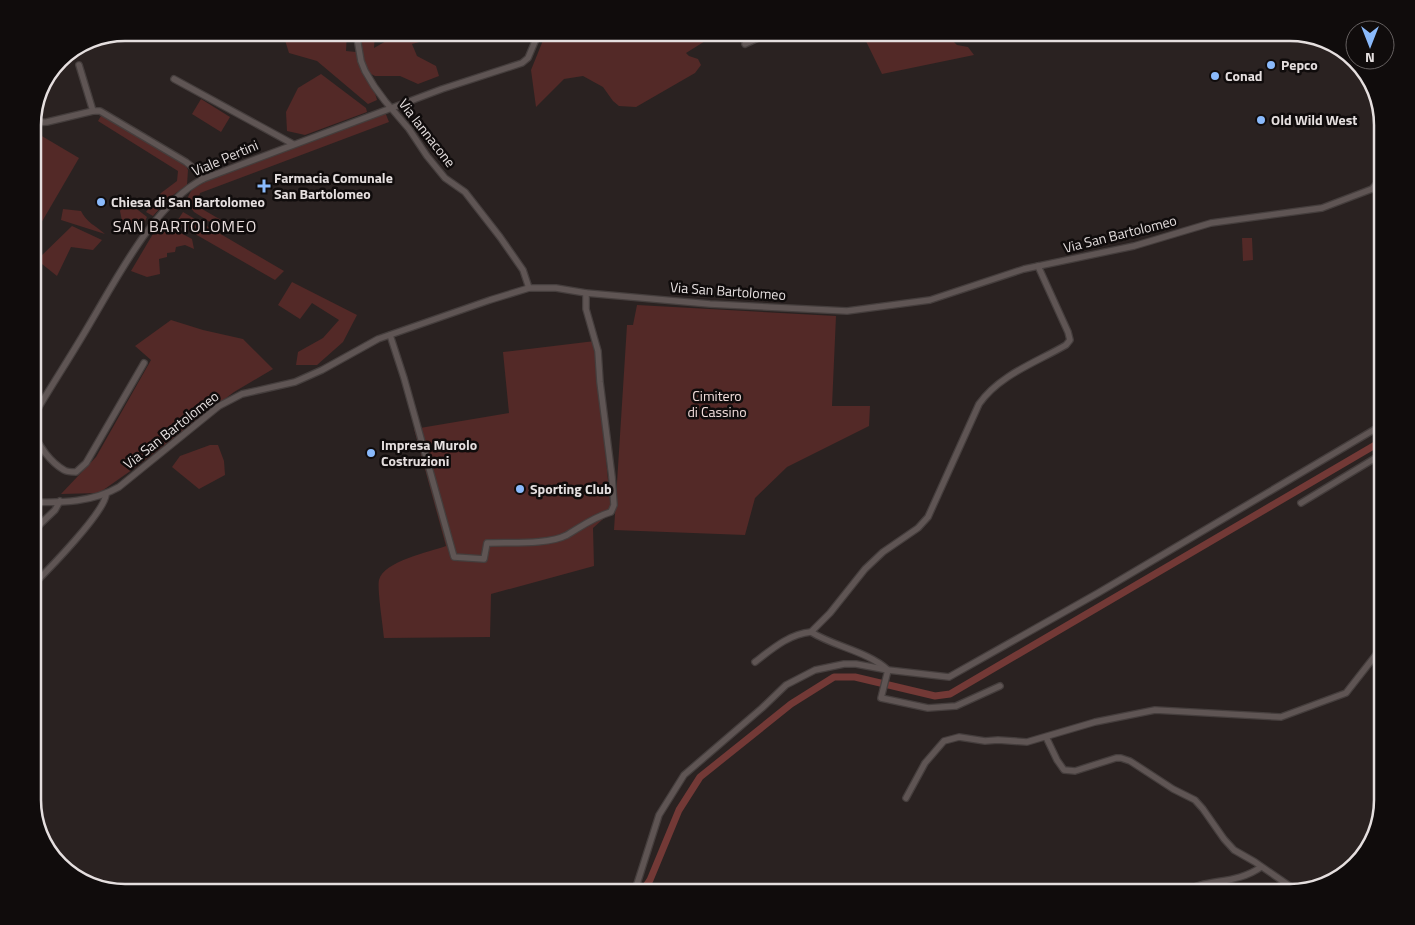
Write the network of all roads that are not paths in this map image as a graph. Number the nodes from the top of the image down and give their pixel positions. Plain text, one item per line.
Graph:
1 (358, 41) edge
2 (535, 41) edge
3 (752, 41) edge
4 (745, 44) dead end
5 (79, 64) dead end
6 (174, 79) dead end
7 (391, 108) junction
8 (93, 111) junction
9 (41, 122) edge
10 (293, 144) junction
11 (203, 179) junction
12 (1374, 187) edge
13 (1038, 266) junction
14 (529, 288) junction
15 (586, 293) junction
16 (390, 335) junction
17 (144, 363) dead end
18 (41, 404) edge
19 (1374, 430) edge
20 (41, 447) edge
21 (1374, 459) edge
22 (106, 495) junction
23 (60, 501) junction
24 (41, 502) edge
25 (1301, 503) dead end
26 (41, 523) edge
27 (41, 577) edge
28 (811, 632) junction
29 (1374, 658) edge
30 (755, 662) dead end
31 (888, 670) junction
32 (1000, 686) dead end
33 (1046, 737) junction
34 (906, 798) dead end
35 (1260, 866) junction
36 (637, 884) edge
37 (1206, 884) edge
38 (1287, 884) edge

1 - 7 street, Via Iannacone
2 - 7 street, Viale Pertini
3 - 4 street
5 - 8 street
6 - 10 street
7 - 10 street, Viale Pertini
7 - 14 street, Via Iannacone
8 - 9 street
8 - 11 street
10 - 11 street, Viale Pertini
11 - 18 street, Viale Pertini
12 - 13 street, Via San Bartolomeo
13 - 15 street, Via San Bartolomeo
13 - 28 street
14 - 15 street, Via San Bartolomeo
14 - 16 street, Via San Bartolomeo
15 - 16 street
16 - 22 street, Via San Bartolomeo
17 - 20 street
19 - 31 street
21 - 25 street
22 - 23 street
22 - 27 street
23 - 24 street
23 - 26 street
28 - 30 street
28 - 31 street
29 - 33 street
31 - 32 street
31 - 36 street
33 - 34 street
33 - 35 street
35 - 37 street
35 - 38 street

